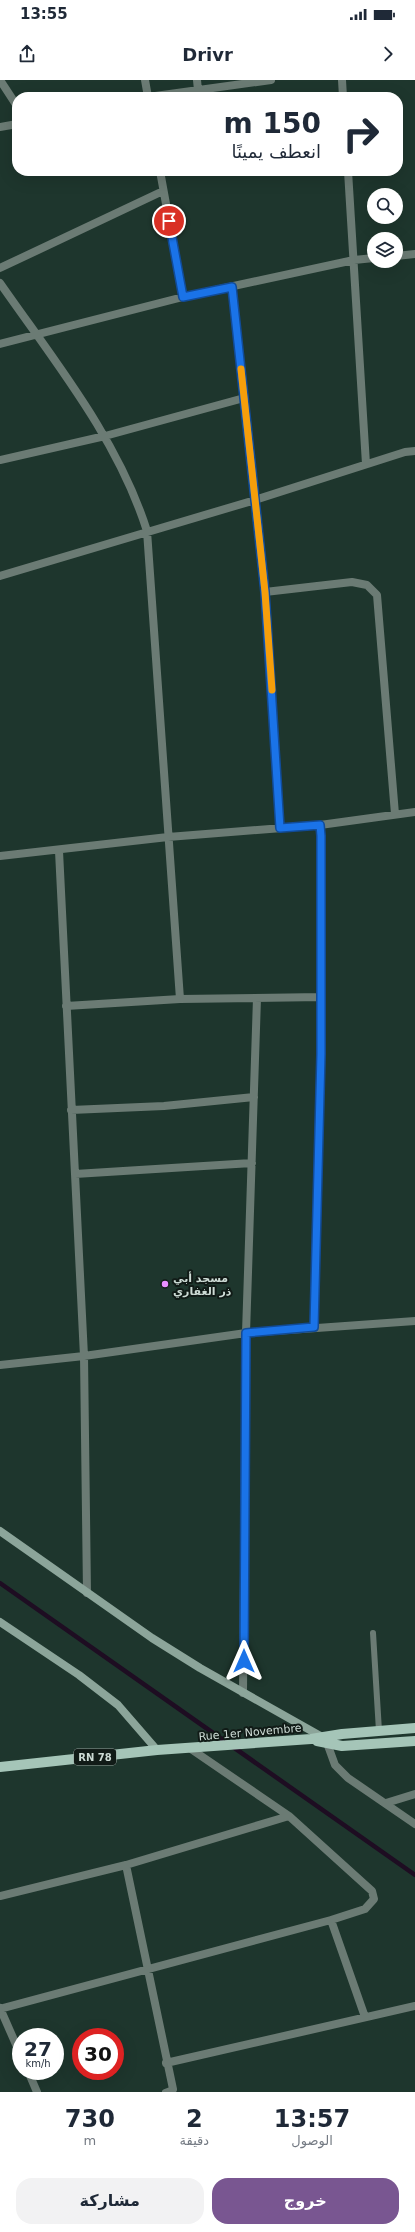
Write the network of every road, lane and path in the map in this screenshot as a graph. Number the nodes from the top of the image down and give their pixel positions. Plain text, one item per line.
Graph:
1 (0, 80) edge
2 (145, 80) edge
3 (197, 80) edge
4 (271, 80) edge
5 (342, 80) edge
6 (198, 90) junction
7 (147, 92) edge
8 (184, 92) edge
9 (343, 92) edge
10 (12, 98) edge
11 (12, 125) edge
12 (0, 127) edge
13 (161, 176) edge
14 (348, 176) edge
15 (163, 191) junction
16 (415, 254) edge
17 (403, 255) edge
18 (367, 259) edge
19 (354, 260) junction
20 (0, 268) edge
21 (0, 283) edge
22 (232, 287) junction
23 (183, 297) junction
24 (37, 336) junction
25 (0, 344) edge
26 (244, 398) junction
27 (105, 436) junction
28 (415, 451) edge
29 (0, 460) edge
30 (366, 464) junction
31 (255, 500) junction
32 (147, 531) junction
33 (0, 576) edge
34 (265, 592) junction
35 (415, 812) edge
36 (395, 814) junction
37 (320, 825) junction
38 (280, 828) junction
39 (168, 837) junction
40 (59, 851) junction
41 (0, 856) edge
42 (322, 997) junction
43 (257, 998) junction
44 (180, 999) junction
45 (66, 1006) junction
46 (254, 1097) junction
47 (71, 1110) junction
48 (252, 1163) junction
49 (75, 1174) junction
50 (415, 1321) edge
51 (314, 1327) junction
52 (246, 1333) junction
53 (84, 1356) junction
54 (0, 1365) edge
55 (0, 1531) edge
56 (87, 1593) junction
57 (0, 1622) edge
58 (373, 1633) dead end
59 (243, 1693) junction
60 (415, 1728) edge
61 (379, 1731) junction
62 (325, 1740) junction
63 (415, 1741) edge
64 (191, 1749) junction
65 (157, 1750) junction
66 (0, 1767) edge
67 (415, 1794) edge
68 (386, 1803) junction
69 (289, 1816) junction
70 (415, 1824) edge
71 (126, 1865) junction
72 (0, 1896) edge
73 (331, 1920) junction
74 (146, 1969) junction
75 (415, 2006) edge
76 (0, 2008) edge
77 (365, 2017) junction
78 (12, 2035) edge
79 (166, 2063) junction
80 (32, 2080) edge
81 (169, 2090) edge
82 (37, 2092) edge

1 - 10 street
2 - 7 street
3 - 6 street
4 - 6 street
5 - 9 street
6 - 8 street
11 - 12 street
13 - 15 street
14 - 19 street
15 - 20 street
15 - 23 street
16 - 17 street
18 - 19 street
19 - 22 street
19 - 30 street
21 - 24 street
22 - 23 street
22 - 26 street
23 - 24 street
24 - 25 street
24 - 27 street
26 - 27 street
26 - 31 street
27 - 29 street
27 - 32 street
28 - 30 street
30 - 31 street
31 - 32 street
31 - 34 street
32 - 33 street
32 - 39 street
34 - 36 street
34 - 38 street
35 - 36 street
36 - 37 street
37 - 38 street
37 - 42 street
38 - 39 street
39 - 40 street
39 - 44 street
40 - 41 street
40 - 45 street
42 - 43 street
42 - 51 street
43 - 44 street
43 - 46 street
44 - 45 street
45 - 47 street
46 - 47 street
46 - 48 street
47 - 49 street
48 - 49 street
48 - 52 street
49 - 53 street
50 - 51 street
51 - 52 street
52 - 53 street
52 - 59 street
53 - 54 street
53 - 56 street
55 - 56 street
56 - 59 street
57 - 65 street
58 - 61 lane
59 - 62 street
60 - 61 main road, RN 78
61 - 62 main road, RN 78
62 - 63 main road, RN 78
62 - 64 main road, Rue 1er Novembre / RN 78
62 - 68 street
64 - 65 main road, RN 78
64 - 69 street
65 - 66 main road, RN 78
67 - 68 street
68 - 70 street
69 - 71 street
69 - 73 street
71 - 72 street
71 - 74 street
73 - 74 street
73 - 77 street
74 - 76 street
74 - 79 street
75 - 77 street
76 - 78 street
77 - 79 street
79 - 81 street
80 - 82 street

